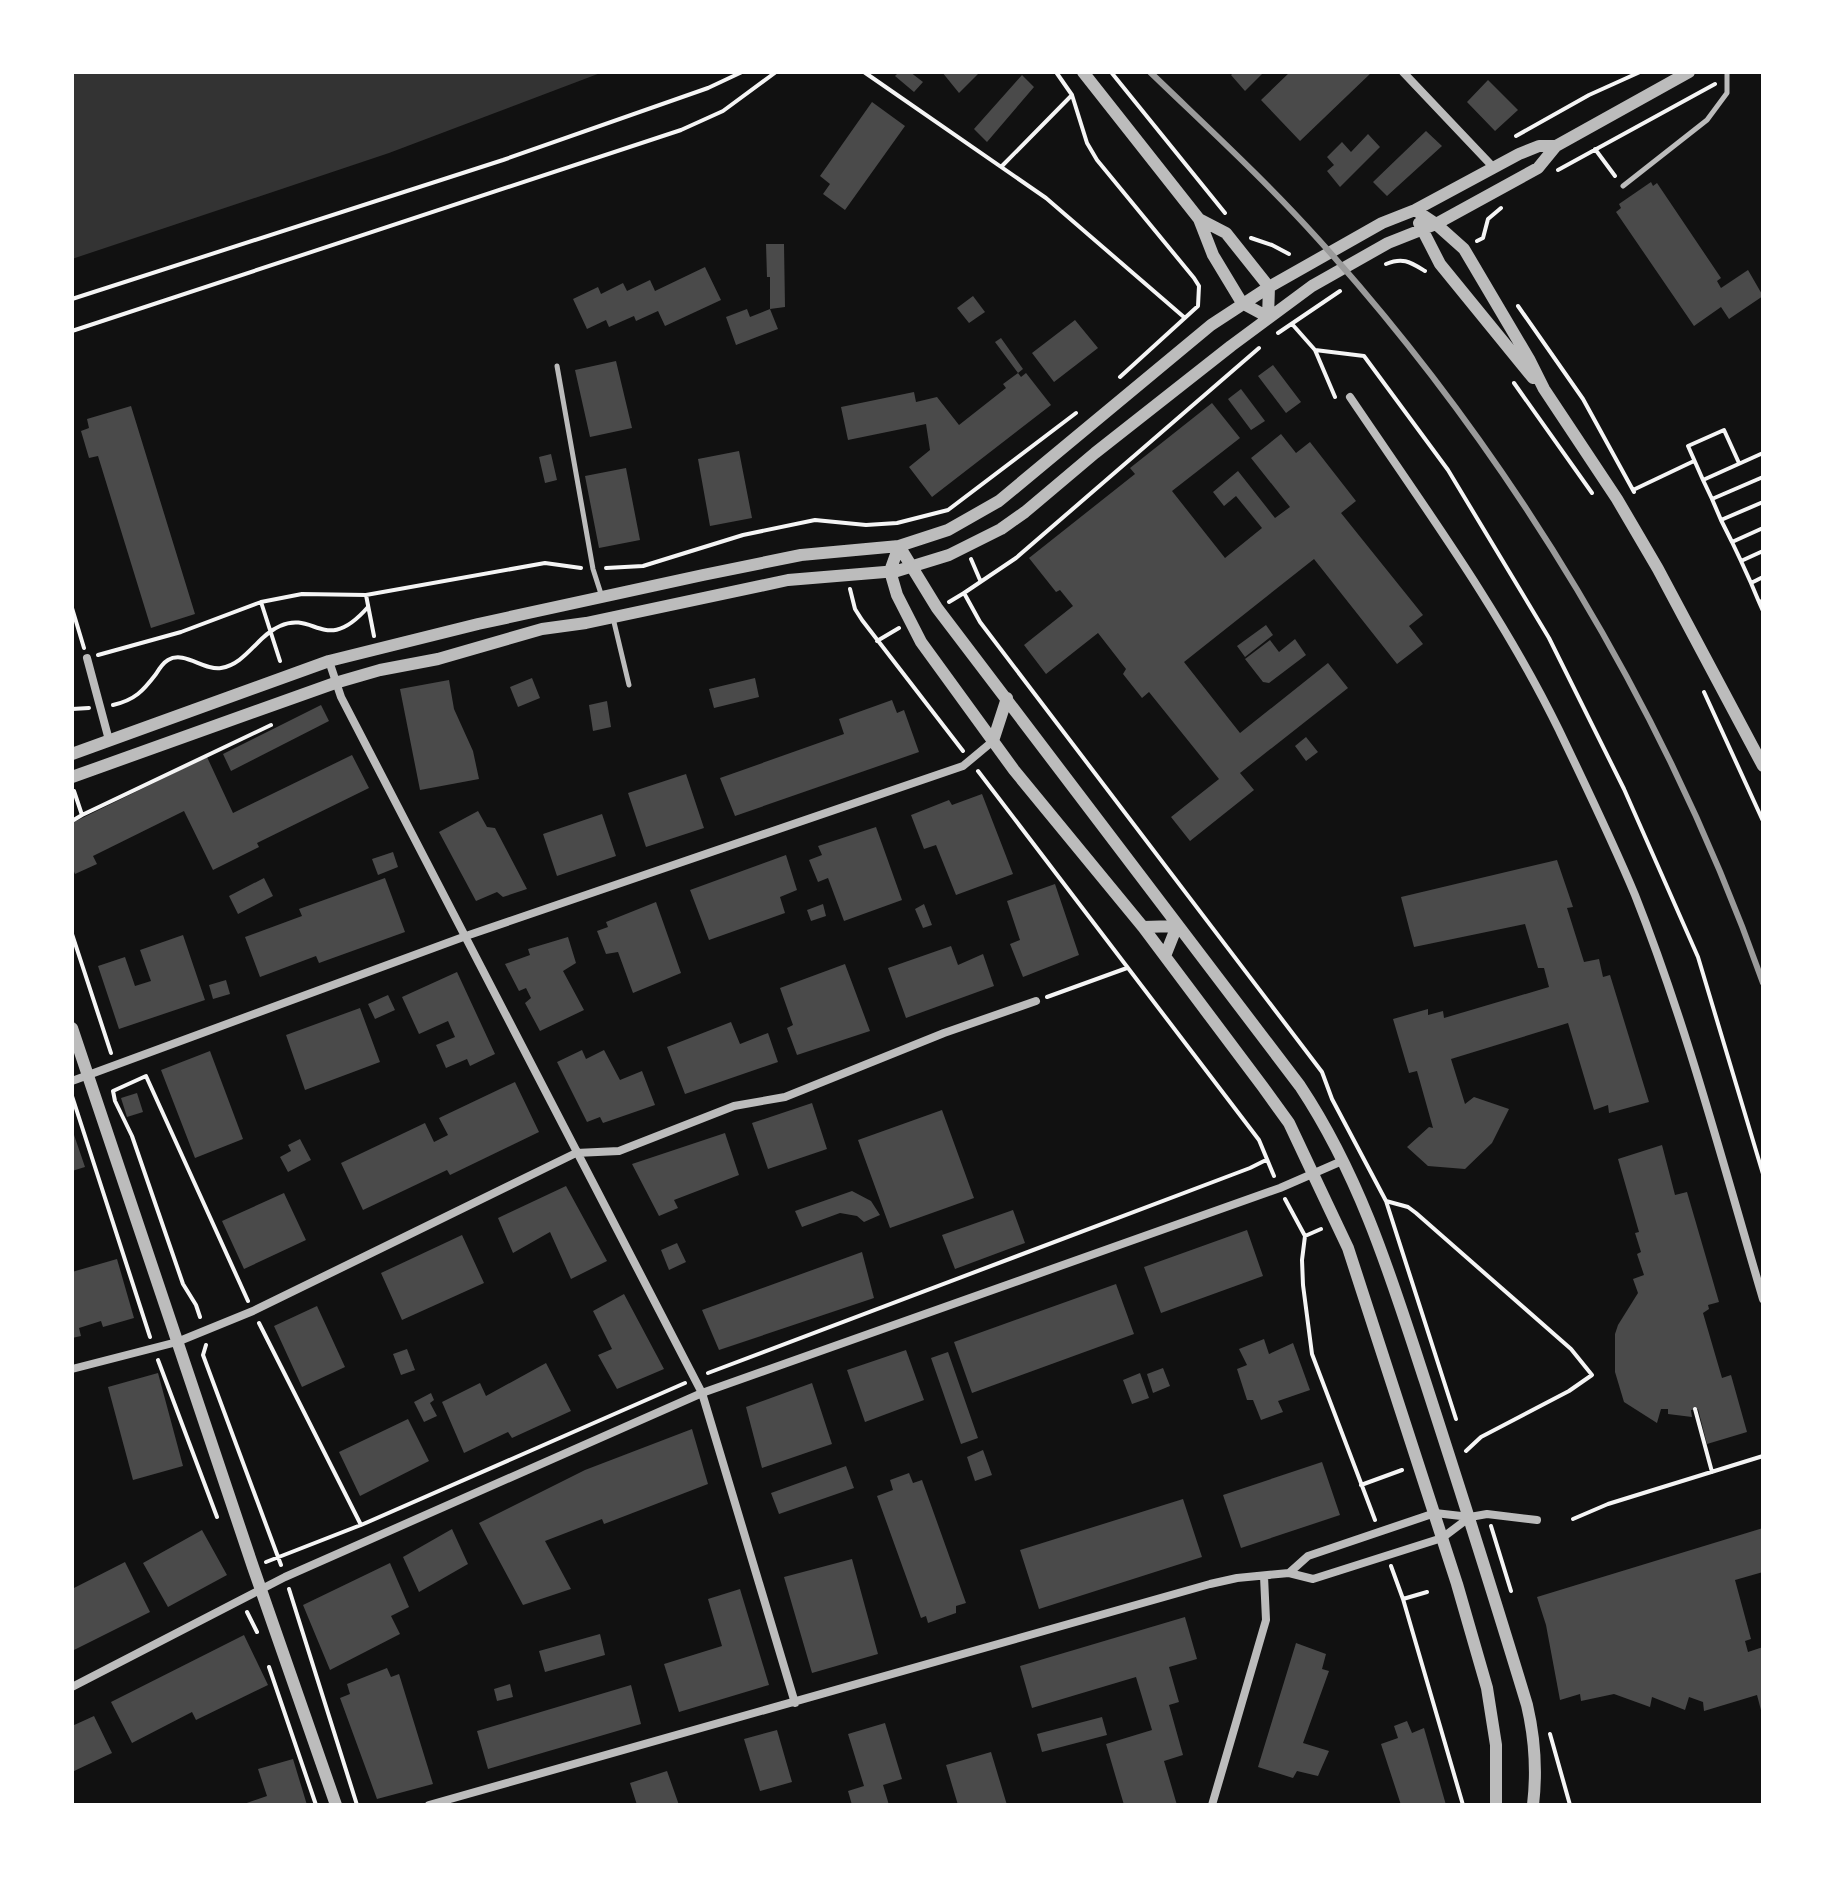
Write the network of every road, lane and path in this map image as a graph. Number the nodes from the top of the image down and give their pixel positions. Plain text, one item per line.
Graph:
1 (742, 72) edge
2 (776, 72) edge
3 (864, 72) edge
4 (1056, 72) edge
5 (1083, 72) edge
6 (1111, 72) edge
7 (1403, 72) edge
8 (1639, 72) edge
9 (1689, 72) edge
10 (1727, 75) edge
11 (1072, 95) junction
12 (1509, 140) dead end
13 (1556, 146) junction
14 (1595, 149) junction
15 (1002, 166) junction
16 (1494, 168) junction
17 (1549, 176) dead end
18 (1618, 180) dead end
19 (1623, 186) dead end
20 (1501, 209) dead end
21 (1415, 210) junction
22 (1227, 215) dead end
23 (1199, 219) junction
24 (1436, 224) junction
25 (1421, 229) junction
26 (1248, 237) dead end
27 (1477, 241) dead end
28 (1289, 254) dead end
29 (1378, 268) dead end
30 (1432, 268) dead end
31 (1269, 287) junction
32 (1346, 287) dead end
33 (72, 299) edge
34 (1242, 303) junction
35 (1268, 317) junction
36 (1185, 319) junction
37 (1292, 324) junction
38 (72, 331) edge
39 (1276, 335) dead end
40 (1265, 343) dead end
41 (1315, 350) junction
42 (557, 366) dead end
43 (1506, 372) dead end
44 (1118, 379) dead end
45 (1544, 389) junction
46 (1335, 397) dead end
47 (1350, 397) dead end
48 (1077, 412) dead end
49 (1763, 453) edge
50 (1694, 461) junction
51 (1739, 463) junction
52 (1763, 477) edge
53 (1703, 480) junction
54 (1633, 490) dead end
55 (1593, 495) dead end
56 (1712, 499) junction
57 (1763, 502) edge
58 (1721, 520) junction
59 (1763, 528) edge
60 (1732, 542) junction
61 (899, 546) junction
62 (1763, 551) edge
63 (1741, 561) junction
64 (911, 568) junction
65 (593, 569) junction
66 (890, 571) junction
67 (1763, 577) edge
68 (1751, 583) junction
69 (850, 588) dead end
70 (366, 595) junction
71 (602, 597) junction
72 (261, 602) junction
73 (1761, 602) edge
74 (368, 607) junction
75 (72, 608) edge
76 (1763, 611) edge
77 (612, 617) junction
78 (270, 631) junction
79 (374, 638) dead end
80 (87, 658) junction
81 (329, 661) junction
82 (281, 664) dead end
83 (1698, 680) dead end
84 (335, 683) junction
85 (629, 685) dead end
86 (1007, 698) junction
87 (100, 707) junction
88 (272, 724) dead end
89 (109, 740) junction
90 (993, 741) junction
91 (72, 754) edge
92 (971, 762) junction
93 (1763, 766) edge
94 (72, 777) edge
95 (73, 788) edge
96 (82, 815) junction
97 (72, 821) edge
98 (1763, 821) edge
99 (1177, 926) junction
100 (1143, 927) junction
101 (72, 934) edge
102 (466, 936) junction
103 (1165, 956) junction
104 (1127, 968) junction
105 (1036, 1001) joint
106 (72, 1028) edge
107 (105, 1037) dead end
108 (88, 1075) junction
109 (72, 1081) edge
110 (576, 1153) junction
111 (1266, 1160) dead end
112 (1342, 1161) junction
113 (1313, 1174) junction
114 (1763, 1174) edge
115 (1287, 1204) dead end
116 (1321, 1229) dead end
117 (1305, 1236) junction
118 (1763, 1299) edge
119 (253, 1311) junction
120 (204, 1331) junction
121 (177, 1342) junction
122 (72, 1369) edge
123 (702, 1393) junction
124 (1695, 1409) dead end
125 (1466, 1451) dead end
126 (1763, 1456) edge
127 (1402, 1470) dead end
128 (1712, 1472) junction
129 (1361, 1485) junction
130 (1435, 1513) junction
131 (1470, 1517) junction
132 (1573, 1519) dead end
133 (1537, 1520) dead end
134 (361, 1525) dead end
135 (1377, 1525) dead end
136 (1442, 1538) junction
137 (1391, 1567) dead end
138 (1289, 1573) junction
139 (1264, 1576) junction
140 (285, 1577) junction
141 (261, 1589) junction
142 (1427, 1592) dead end
143 (1403, 1599) junction
144 (241, 1600) junction
145 (258, 1634) dead end
146 (267, 1663) dead end
147 (72, 1687) edge
148 (795, 1703) junction
149 (316, 1805) edge
150 (336, 1805) edge
151 (357, 1805) edge
152 (429, 1805) edge
153 (1212, 1805) edge
154 (1463, 1805) edge
155 (1496, 1805) edge
156 (1533, 1805) edge

1 - 33 path
2 - 38 path
3 - 15 path
4 - 11 path
5 - 23 street
6 - 22 path
7 - 16 street
8 - 12 path
9 - 13 street
10 - 14 path
10 - 19 lane
11 - 15 path
11 - 36 path
13 - 16 street
13 - 24 street
14 - 17 path
14 - 18 path
15 - 36 path
16 - 21 street
20 - 27 path
21 - 24 street
21 - 25 street
21 - 31 street
23 - 31 street
23 - 34 street
24 - 25 street
24 - 45 street
25 - 35 street
25 - 45 street
26 - 28 path
29 - 30 path
31 - 34 street
31 - 35 street
32 - 37 path
34 - 35 street
34 - 61 street
35 - 64 street
36 - 44 path
37 - 39 path
37 - 41 path
40 - 125 path
41 - 46 path
41 - 114 path
42 - 65 lane
43 - 55 path
45 - 93 street
47 - 118 street
48 - 65 path
49 - 51 path
50 - 51 path
50 - 53 path
50 - 54 path
51 - 53 path
52 - 56 path
53 - 56 path
56 - 58 path
57 - 58 path
58 - 60 path
59 - 60 path
60 - 63 path
61 - 64 street
61 - 66 street
61 - 71 street
62 - 63 path
63 - 68 path
64 - 66 street
64 - 86 street
65 - 70 path
65 - 71 lane
66 - 77 street
66 - 90 street
67 - 68 path
68 - 73 path
69 - 92 path
70 - 72 path
70 - 74 path
71 - 81 street
72 - 78 path
72 - 80 path
73 - 76 path
74 - 78 path
74 - 79 path
75 - 80 path
77 - 84 street
77 - 85 lane
78 - 82 path
78 - 87 path
80 - 87 street
81 - 84 street
81 - 89 street
83 - 98 path
84 - 94 street
84 - 102 street
86 - 90 street
86 - 99 street
87 - 89 street
88 - 96 path
89 - 91 street
90 - 92 street
90 - 100 street
92 - 102 street
92 - 104 path
95 - 96 path
96 - 97 path
99 - 100 street
99 - 103 street
99 - 112 street
100 - 103 street
101 - 107 path
102 - 108 street
102 - 110 street
103 - 113 street
104 - 105 path
104 - 111 path
105 - 110 street
106 - 108 street
108 - 109 street
108 - 121 street
110 - 119 street
110 - 123 street
112 - 113 street
112 - 131 street
113 - 123 street
113 - 130 street
115 - 117 path
116 - 117 path
117 - 129 path
119 - 120 street
119 - 120 path
119 - 134 path
120 - 121 street
120 - 140 path
121 - 122 street
121 - 141 street
123 - 140 street
123 - 148 street
124 - 128 path
126 - 128 path
127 - 129 path
128 - 132 path
129 - 135 path
130 - 131 street
130 - 136 street
130 - 138 street
131 - 133 street
131 - 136 street
131 - 156 street
136 - 138 street
136 - 155 street
137 - 143 path
138 - 139 street
139 - 148 street
139 - 153 street
140 - 141 street
140 - 151 path
141 - 144 street
141 - 150 street
142 - 143 path
143 - 154 path
144 - 145 path
144 - 147 street
146 - 149 path
148 - 152 street

